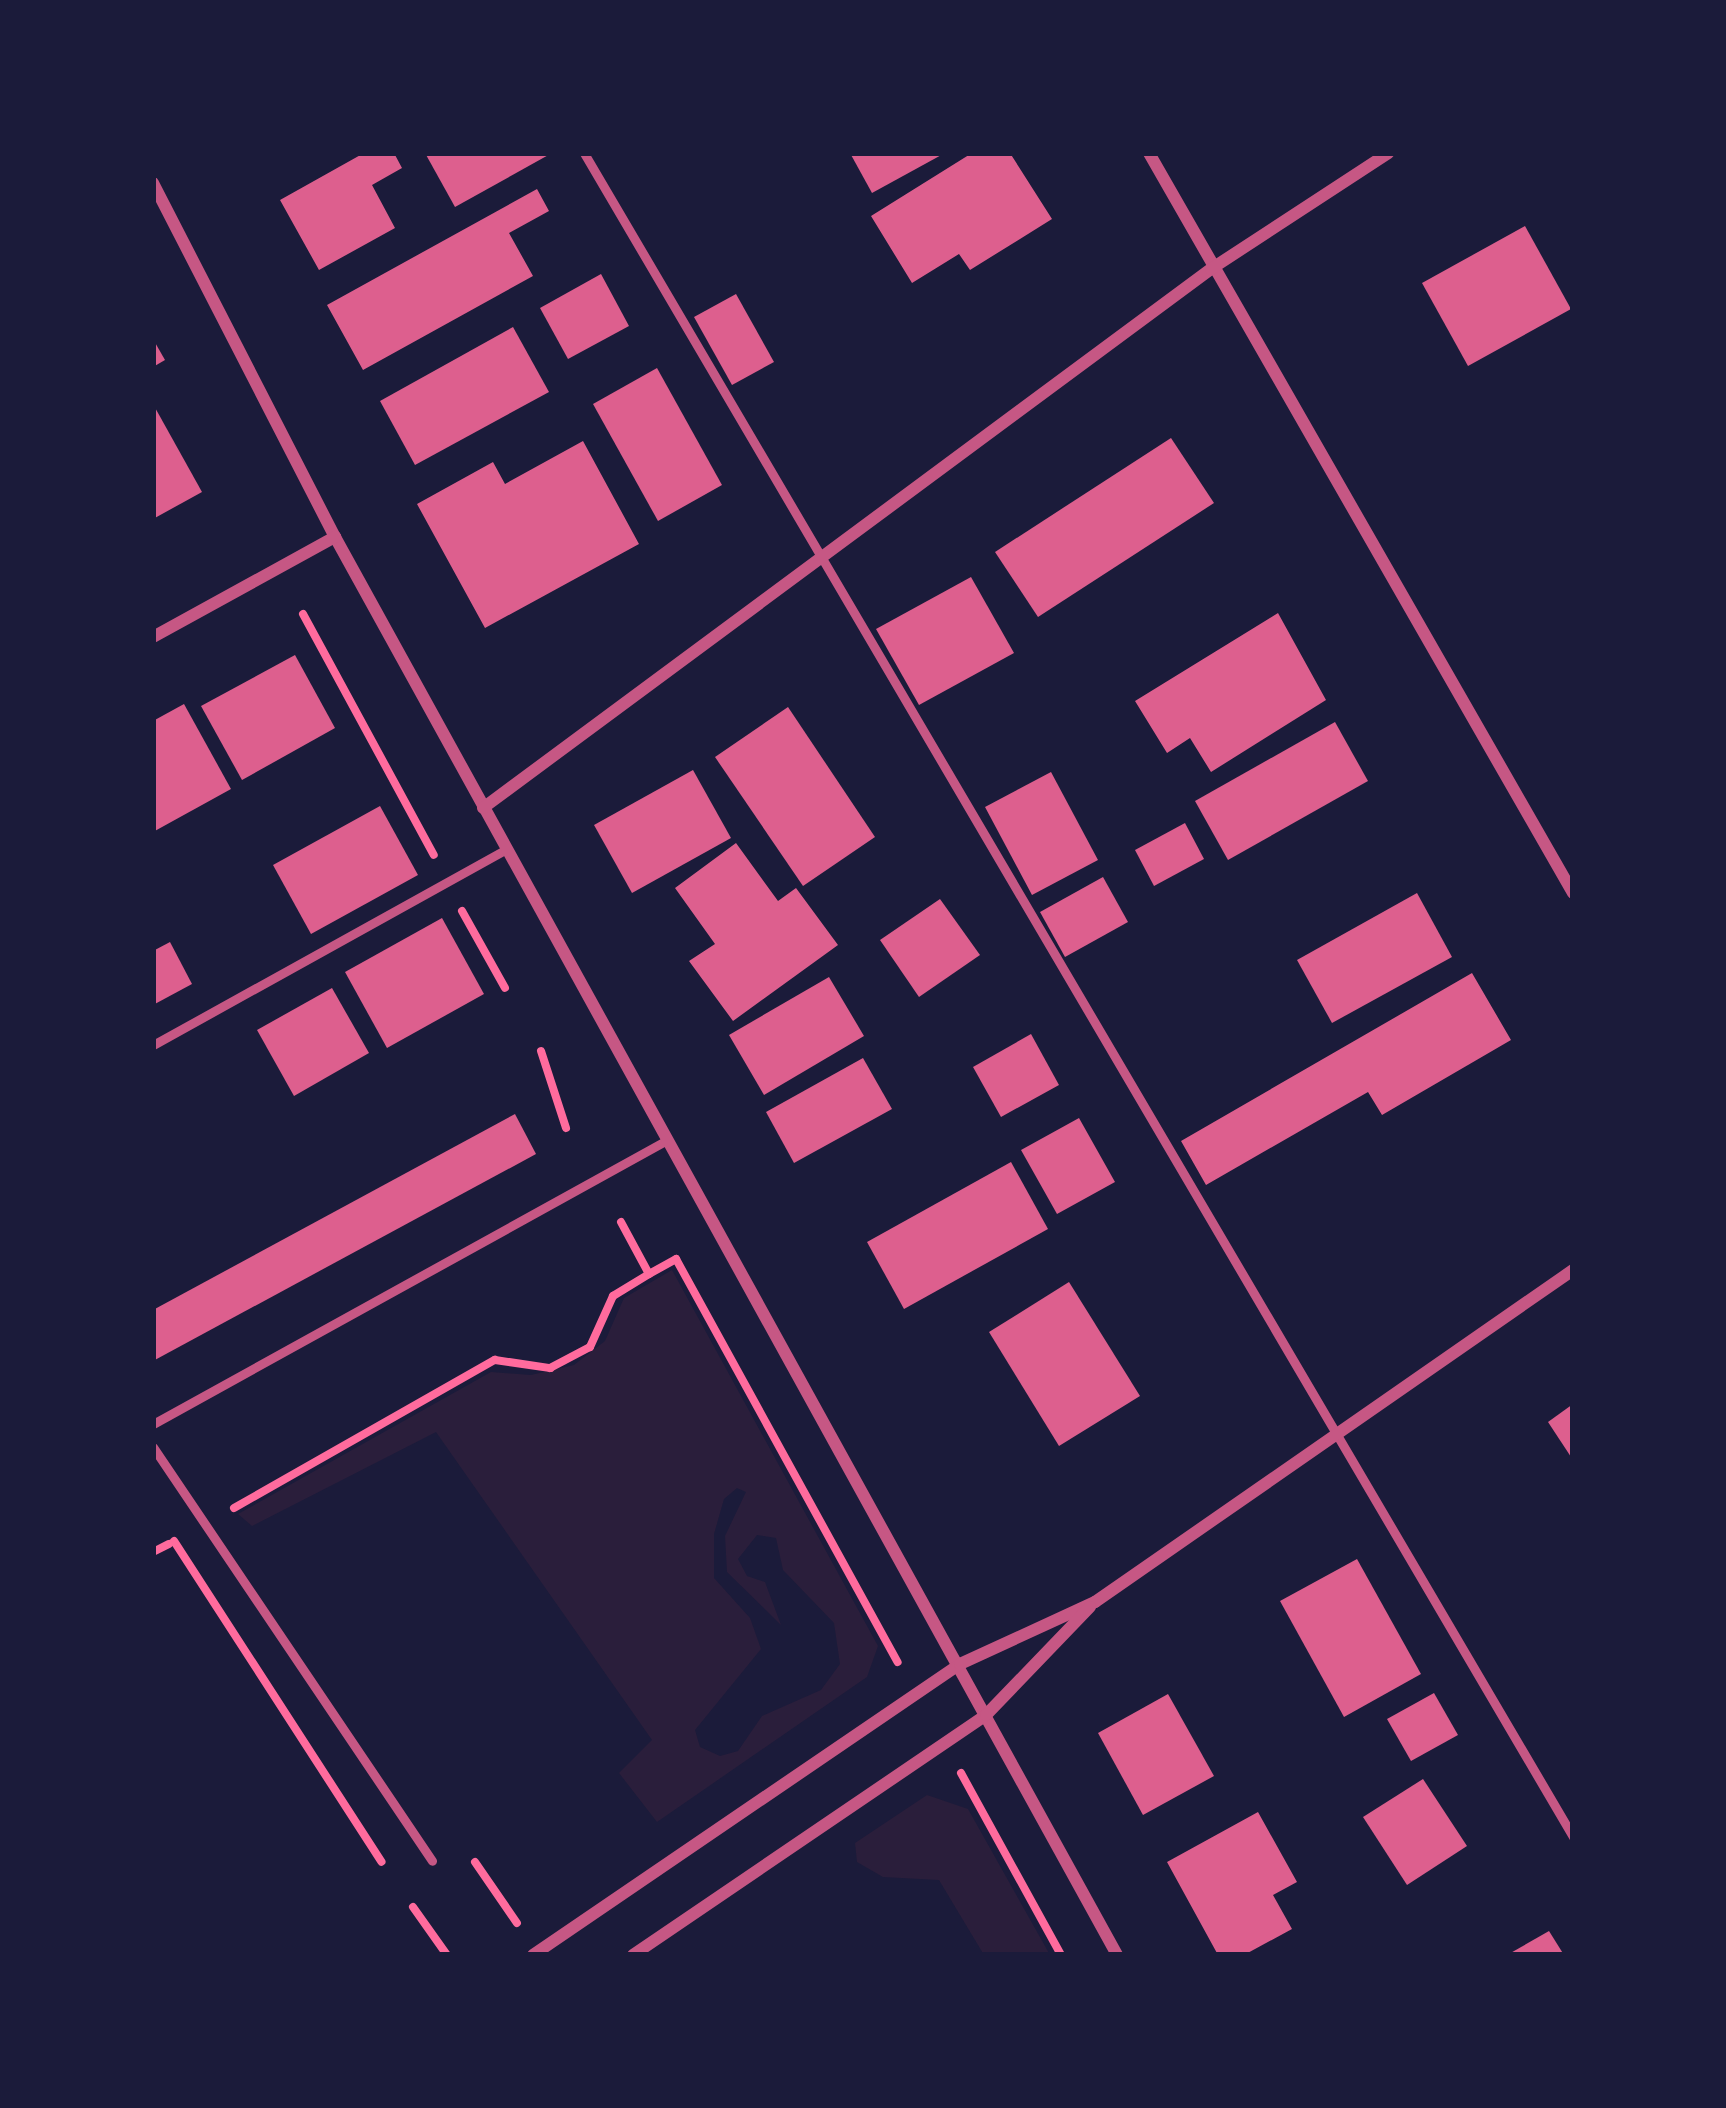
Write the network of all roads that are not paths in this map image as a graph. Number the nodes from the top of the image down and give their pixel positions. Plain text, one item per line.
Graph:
1 (584, 153) edge
2 (1149, 153) edge
3 (1388, 153) edge
4 (155, 193) edge
5 (1211, 268) junction
6 (335, 537) junction
7 (817, 561) junction
8 (153, 637) edge
9 (483, 808) junction
10 (506, 849) junction
11 (1573, 893) edge
12 (153, 1045) edge
13 (667, 1140) junction
14 (1573, 1270) edge
15 (153, 1424) edge
16 (1335, 1435) junction
17 (153, 1447) edge
18 (1095, 1602) junction
19 (960, 1664) junction
20 (986, 1715) junction
21 (1573, 1837) edge
22 (432, 1861) dead end
23 (533, 1955) edge
24 (633, 1955) edge
25 (1117, 1955) edge

1 - 7 lane
2 - 5 street
3 - 5 street
4 - 6 street
5 - 7 street
5 - 11 street
6 - 8 street
6 - 9 street
7 - 9 street
7 - 16 lane
9 - 10 street
10 - 12 lane
10 - 13 street
13 - 15 lane
13 - 19 street
14 - 16 street
16 - 18 street
16 - 21 lane
17 - 22 lane
18 - 19 street
18 - 20 street
19 - 20 street
19 - 23 street
20 - 24 street
20 - 25 street

